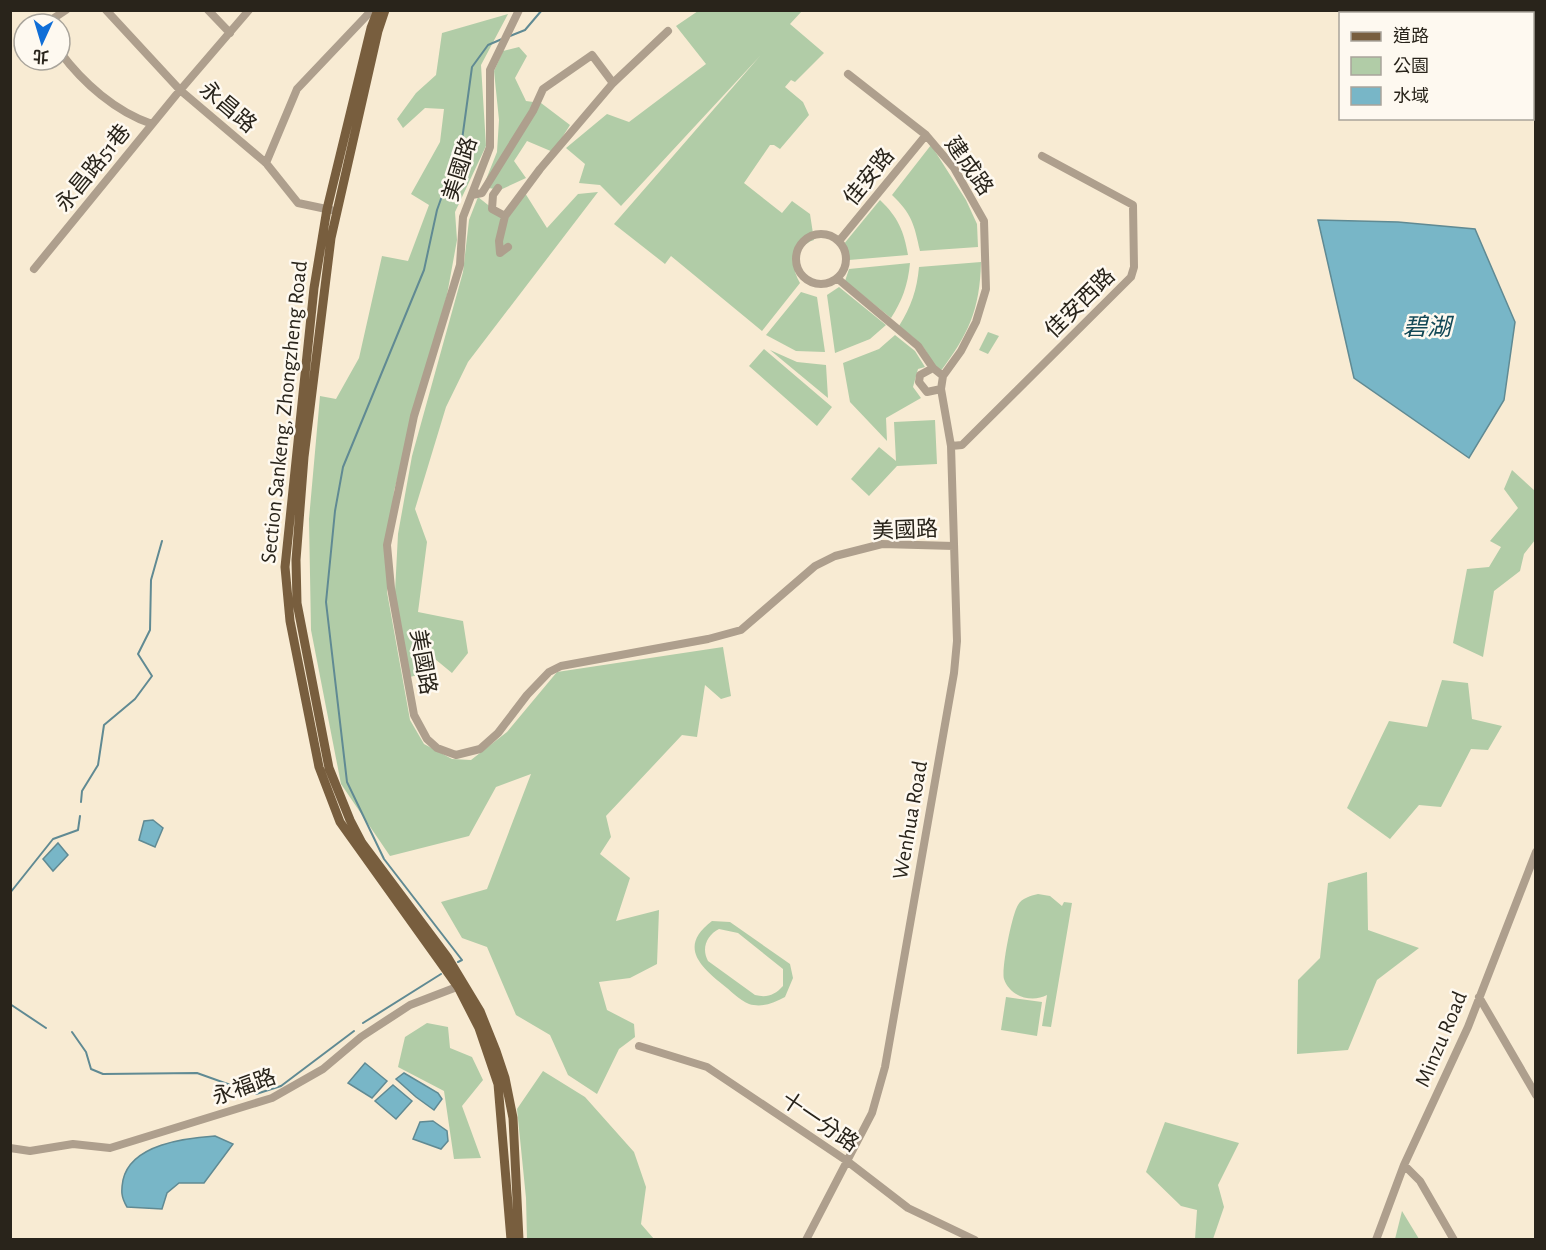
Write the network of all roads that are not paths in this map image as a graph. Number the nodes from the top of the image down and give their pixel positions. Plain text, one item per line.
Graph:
1 (106, 10) edge
2 (208, 10) edge
3 (249, 10) edge
4 (372, 10) edge
5 (519, 10) edge
6 (382, 11) edge
7 (668, 31) dead end
8 (230, 33) junction
9 (72, 66) edge
10 (848, 74) dead end
11 (613, 82) junction
12 (180, 90) junction
13 (152, 124) junction
14 (926, 135) junction
15 (1042, 156) dead end
16 (267, 163) junction
17 (498, 188) dead end
18 (472, 195) junction
19 (332, 210) junction
20 (505, 216) junction
21 (839, 241) junction
22 (508, 247) dead end
23 (34, 269) dead end
24 (838, 279) junction
25 (933, 368) junction
26 (943, 376) junction
27 (940, 389) junction
28 (951, 446) junction
29 (954, 546) junction
30 (1536, 852) edge
31 (461, 986) junction
32 (1479, 997) junction
33 (639, 1046) dead end
34 (1536, 1095) edge
35 (10, 1148) edge
36 (847, 1161) junction
37 (1404, 1165) junction
38 (511, 1239) edge
39 (519, 1239) edge
40 (806, 1239) edge
41 (975, 1239) edge
42 (1376, 1239) edge
43 (1454, 1239) edge

1 - 12 street, 永昌路
2 - 8 street
3 - 8 street, 永昌路51巷
4 - 16 street
5 - 18 street, 美國路
6 - 19 main road, Section Sankeng, Zhongzheng Road
7 - 11 street
8 - 12 street, 永昌路51巷
9 - 13 street
10 - 14 street, 建成路
11 - 18 street
11 - 20 street
12 - 13 street, 永昌路51巷
12 - 16 street, 永昌路
13 - 23 street, 永昌路51巷
14 - 21 street, 佳安路
14 - 26 street, 建成路
15 - 28 street, 佳安西路
16 - 19 street, 永昌路
17 - 20 street
18 - 29 street, 美國路
19 - 31 main road, Section Sankeng, Zhongzheng Road
20 - 22 street
21 - 24 street
21 - 24 street
24 - 25 street
25 - 26 street
25 - 27 street
26 - 27 street, Wenhua Road
27 - 28 street, Wenhua Road
28 - 29 street, Wenhua Road
29 - 36 street, Wenhua Road
30 - 32 street, Minzu Road
31 - 35 street, 永福路
31 - 38 main road, Section Sankeng, Zhongzheng Road
31 - 39 main road, Section Sankeng, Zhongzheng Road
32 - 34 street
32 - 37 street, Minzu Road
33 - 36 street, 十一分路
36 - 40 street, Wenhua Road
36 - 41 street, 十一分路
37 - 42 street, Minzu Road
37 - 43 street

